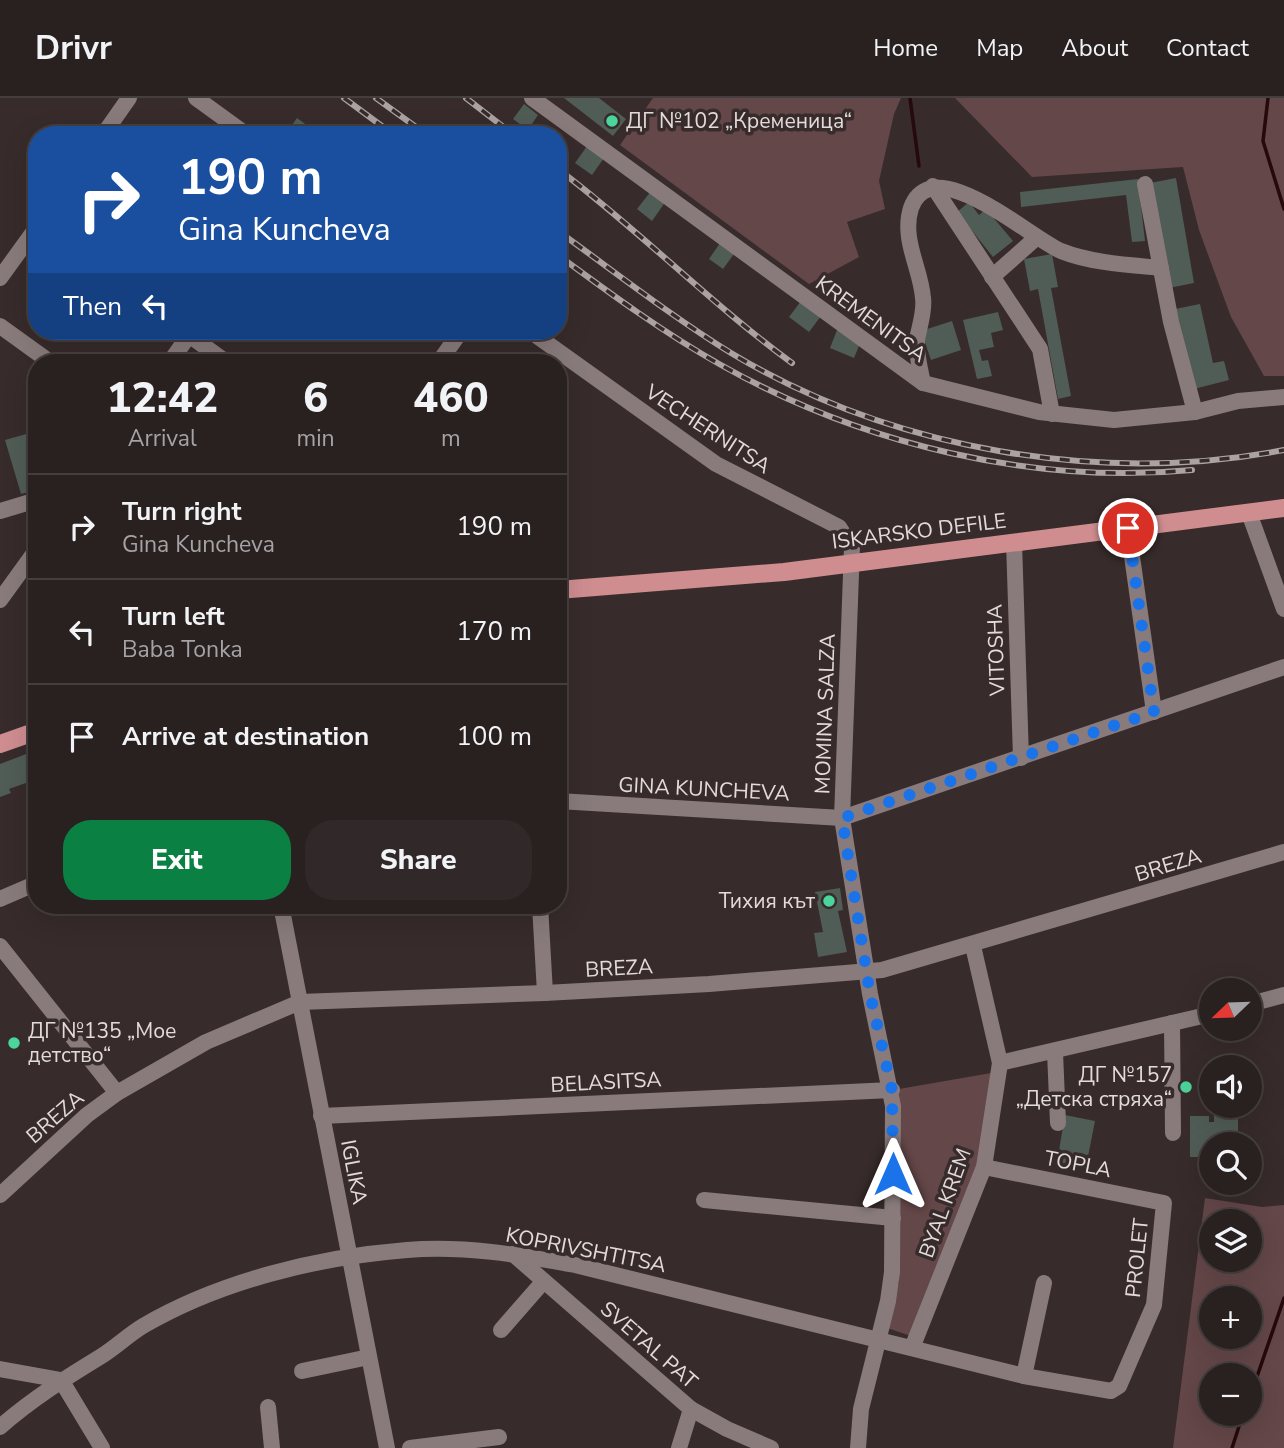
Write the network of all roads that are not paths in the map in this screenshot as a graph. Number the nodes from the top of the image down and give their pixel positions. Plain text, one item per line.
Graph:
1 (130, 98) edge
2 (196, 98) edge
3 (532, 98) edge
4 (110, 126) edge
5 (235, 126) edge
6 (1145, 184) dead end
7 (933, 186) junction
8 (28, 239) edge
9 (1036, 239) junction
10 (1161, 268) junction
11 (992, 277) junction
12 (0, 278) edge
13 (0, 326) edge
14 (199, 340) edge
15 (543, 340) edge
16 (39, 354) edge
17 (216, 354) edge
18 (562, 354) edge
19 (567, 357) edge
20 (923, 383) junction
21 (1284, 397) edge
22 (1195, 412) junction
23 (1052, 414) junction
24 (28, 503) edge
25 (1284, 508) edge
26 (0, 511) edge
27 (1249, 513) junction
28 (1128, 528) junction
29 (1014, 541) junction
30 (28, 561) edge
31 (852, 562) junction
32 (567, 589) edge
33 (0, 600) edge
34 (1284, 609) edge
35 (1284, 667) edge
36 (1154, 712) junction
37 (28, 734) edge
38 (0, 744) edge
39 (1021, 758) junction
40 (567, 803) edge
41 (842, 818) junction
42 (1284, 852) edge
43 (28, 887) edge
44 (0, 899) edge
45 (283, 914) edge
46 (541, 914) edge
47 (0, 946) edge
48 (973, 946) junction
49 (867, 971) junction
50 (545, 993) junction
51 (1284, 995) edge
52 (1262, 1001) edge
53 (300, 1002) junction
54 (1199, 1017) edge
55 (1172, 1023) junction
56 (1055, 1052) junction
57 (1000, 1063) junction
58 (892, 1090) junction
59 (117, 1093) junction
60 (321, 1116) junction
61 (1058, 1122) dead end
62 (1173, 1133) dead end
63 (984, 1167) junction
64 (1, 1192) edge
65 (704, 1200) dead end
66 (1164, 1203) joint
67 (893, 1218) junction
68 (513, 1254) junction
69 (350, 1258) junction
70 (543, 1282) junction
71 (1044, 1283) dead end
72 (501, 1330) dead end
73 (877, 1339) junction
74 (912, 1348) junction
75 (369, 1357) junction
76 (0, 1369) edge
77 (302, 1371) dead end
78 (1024, 1376) junction
79 (61, 1380) junction
80 (1111, 1391) joint
81 (268, 1407) dead end
82 (691, 1409) junction
83 (0, 1427) edge
84 (499, 1437) dead end
85 (102, 1448) edge
86 (272, 1448) edge
87 (387, 1448) edge
88 (410, 1448) edge
89 (679, 1448) edge
90 (771, 1448) edge
91 (859, 1448) edge

1 - 4 street
2 - 5 street
3 - 20 street, KREMENITSA
6 - 10 street
7 - 9 street
7 - 11 street
7 - 20 street
8 - 12 street
9 - 10 street
9 - 11 street
10 - 22 street
11 - 23 street
13 - 16 street
14 - 17 street
15 - 18 street, VECHERNITSA
19 - 31 street, VECHERNITSA
20 - 23 street, KREMENITSA
21 - 22 street, KREMENITSA
22 - 23 street, KREMENITSA
24 - 26 street
25 - 27 main road, ISKARSKO DEFILE
27 - 28 main road, ISKARSKO DEFILE
27 - 34 street
28 - 29 main road, ISKARSKO DEFILE
28 - 36 street
29 - 31 main road, ISKARSKO DEFILE
29 - 39 street, VITOSHA
30 - 33 street
31 - 32 main road, ISKARSKO DEFILE
31 - 41 street, MOMINA SALZA
35 - 36 street, GINA KUNCHEVA
36 - 39 street, GINA KUNCHEVA
37 - 38 main road
39 - 41 street, GINA KUNCHEVA
40 - 41 street, GINA KUNCHEVA
41 - 49 street, MOMINA SALZA
42 - 48 street, BREZA
43 - 44 street
45 - 53 street, IGLIKA
46 - 50 street
47 - 59 street
48 - 49 street, BREZA
48 - 57 street, BYAL KREM
49 - 50 street, BREZA
49 - 58 street, MOMINA SALZA
50 - 53 street, BREZA
51 - 52 street
53 - 59 street, BREZA
53 - 60 street, IGLIKA
54 - 55 street
55 - 56 street
55 - 62 street
56 - 57 street
56 - 61 street
57 - 63 street, BYAL KREM
58 - 60 street, BELASITSA
58 - 67 street, MOMINA SALZA
59 - 64 street, BREZA
60 - 69 street, IGLIKA
63 - 66 street, TOPLA
63 - 74 street, BYAL KREM
65 - 67 street
66 - 80 street, PROLET
67 - 73 street, MOMINA SALZA
68 - 69 street, KOPRIVSHTITSA
68 - 70 street, SVETAL PAT
68 - 73 street, KOPRIVSHTITSA
69 - 75 street, IGLIKA
69 - 79 street, KOPRIVSHTITSA
70 - 72 street
70 - 82 street, SVETAL PAT
71 - 78 street
73 - 74 street, KOPRIVSHTITSA
73 - 91 street, MOMINA SALZA
74 - 78 street, KOPRIVSHTITSA
75 - 77 street
75 - 87 street, IGLIKA
76 - 79 street
78 - 80 street, KOPRIVSHTITSA
79 - 83 street, KOPRIVSHTITSA
79 - 85 street
81 - 86 street
82 - 89 street
82 - 90 street, SVETAL PAT
84 - 88 street

